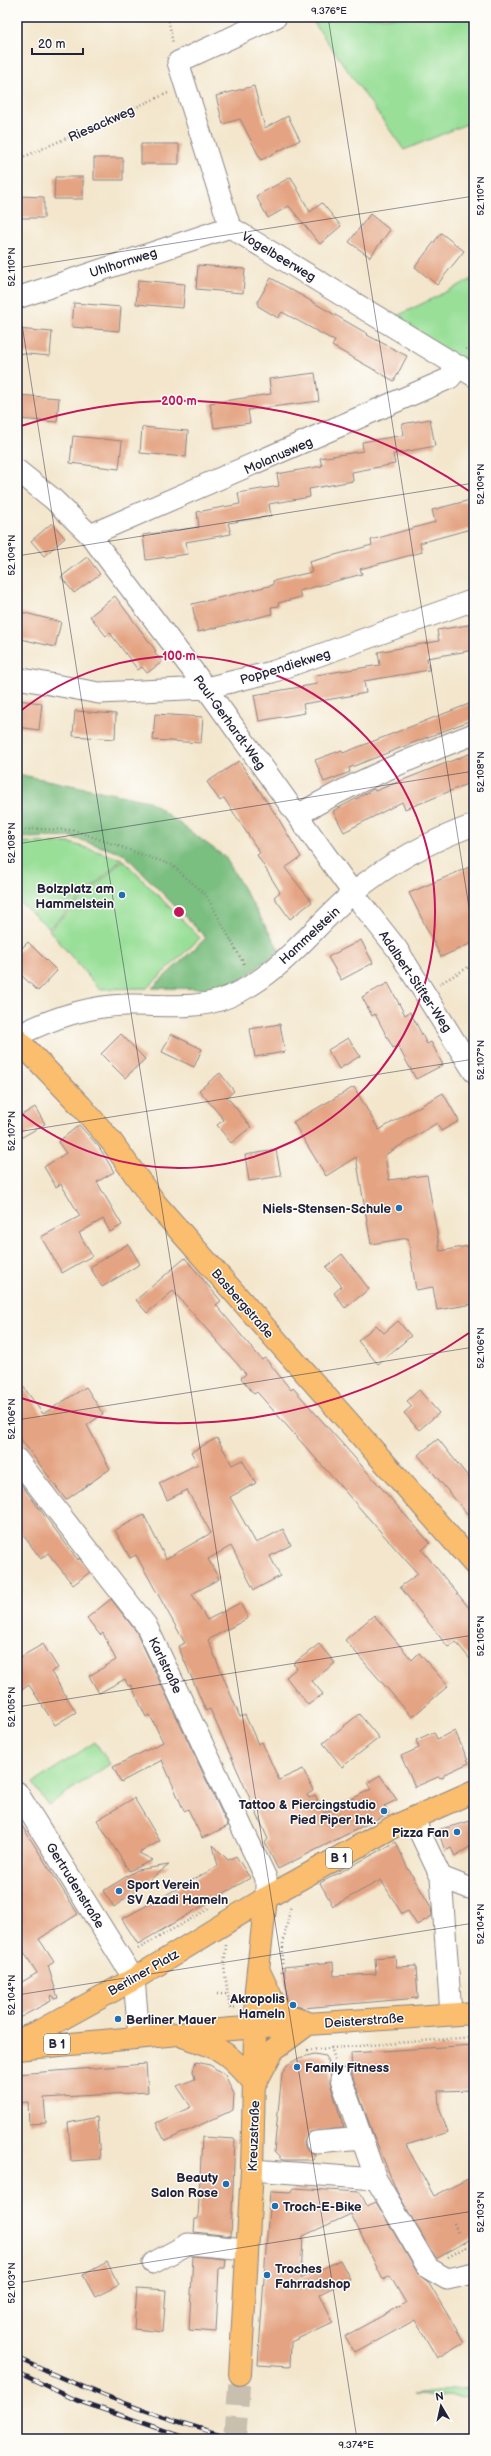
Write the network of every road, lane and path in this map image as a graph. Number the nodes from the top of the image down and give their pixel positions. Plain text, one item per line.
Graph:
1 (168, 17) edge
2 (276, 17) edge
3 (178, 62) junction
4 (185, 86) junction
5 (17, 160) edge
6 (230, 227) junction
7 (17, 298) edge
8 (467, 371) edge
9 (17, 470) edge
10 (90, 535) junction
11 (474, 600) edge
12 (17, 678) edge
13 (206, 688) junction
14 (474, 734) edge
15 (298, 815) junction
16 (474, 825) edge
17 (17, 831) edge
18 (353, 893) junction
19 (474, 964) edge
20 (254, 983) junction
21 (425, 992) junction
22 (17, 1036) edge
23 (17, 1039) edge
24 (474, 1072) edge
25 (17, 1459) edge
26 (474, 1564) edge
27 (474, 1791) edge
28 (17, 1792) edge
29 (413, 1818) junction
30 (441, 1877) junction
31 (471, 1888) edge
32 (266, 1898) junction
33 (292, 1903) dead end
34 (443, 1908) junction
35 (214, 1918) junction
36 (122, 1956) junction
37 (257, 1968) junction
38 (282, 1974) dead end
39 (134, 1979) junction
40 (217, 1994) dead end
41 (227, 1994) junction
42 (230, 2008) dead end
43 (474, 2013) edge
44 (451, 2014) junction
45 (309, 2024) junction
46 (255, 2027) junction
47 (175, 2034) junction
48 (139, 2036) junction
49 (17, 2040) edge
50 (17, 2049) edge
51 (341, 2079) dead end
52 (255, 2084) junction
53 (362, 2138) junction
54 (316, 2142) dead end
55 (252, 2170) junction
56 (376, 2180) junction
57 (454, 2223) dead end
58 (458, 2232) dead end
59 (247, 2249) junction
60 (153, 2263) dead end
61 (474, 2273) edge
62 (240, 2374) tunnel mouth

1 - 3 path
2 - 3 street
3 - 4 street, Vogelbeerweg
4 - 5 path, Riesackweg
4 - 6 street, Vogelbeerweg
6 - 7 street, Uhlhornweg
6 - 8 street, Vogelbeerweg
8 - 10 street, Molanusweg
9 - 10 street, Paul-Gerhardt-Weg
10 - 13 street, Paul-Gerhardt-Weg
11 - 13 street, Poppendiekweg
12 - 13 street, Poppendiekweg
13 - 15 street, Paul-Gerhardt-Weg
14 - 15 street
15 - 18 street, Paul-Gerhardt-Weg
16 - 18 street, Hammelstein
17 - 20 path
18 - 20 street, Hammelstein
18 - 21 street, Adalbert-Stifter-Weg
19 - 21 path
20 - 22 street, Hammelstein
21 - 24 street, Adalbert-Stifter-Weg
23 - 26 main road, Basbergstraße
25 - 32 street, Karlstraße
27 - 29 main road, B 1
28 - 36 street, Gertrudenstraße
29 - 30 street
29 - 32 main road, B 1
30 - 31 street
30 - 34 street
31 - 34 street
32 - 35 main road, Berliner Platz / B 1
32 - 37 main road, Kreuzstraße
33 - 38 path
34 - 44 street
35 - 36 path
35 - 39 main road, Berliner Platz / B 1
35 - 41 path
36 - 39 street, Gertrudenstraße
37 - 45 main road
37 - 46 main road, Kreuzstraße
39 - 48 street
39 - 49 main road, Berliner Platz / B 1
40 - 41 path
41 - 42 path
43 - 44 main road, Deisterstraße / B 1
44 - 45 main road, Deisterstraße / B 1
45 - 46 main road, Deisterstraße / B 1
45 - 52 main road
46 - 47 main road, B 1
46 - 52 main road, Kreuzstraße
47 - 48 main road, B 1
47 - 52 main road
48 - 50 main road, B 1
51 - 53 street
52 - 55 main road, Kreuzstraße
53 - 54 street
53 - 56 street
55 - 56 street
55 - 59 main road, Kreuzstraße
56 - 61 street
57 - 58 path
59 - 60 street
59 - 62 main road, Kreuzstraße

